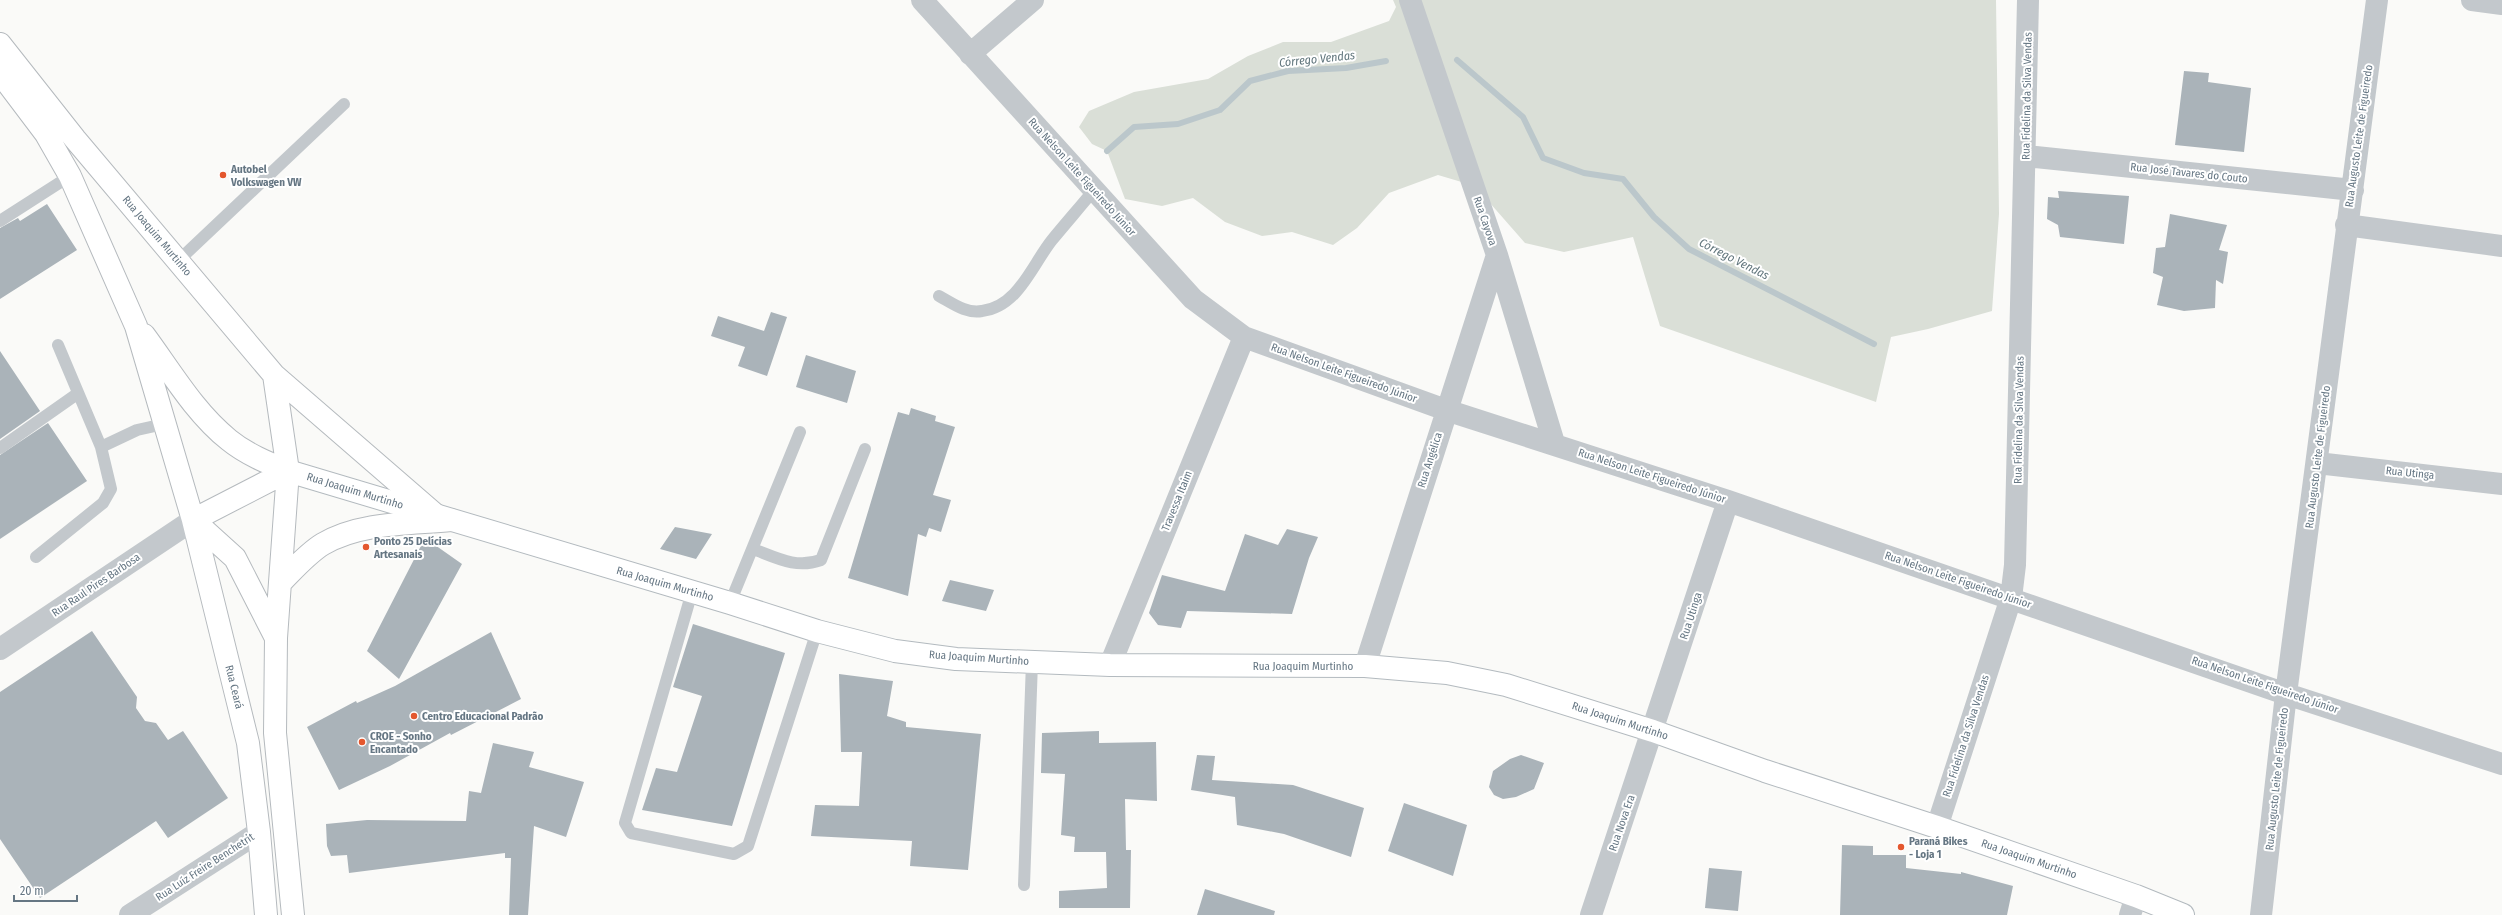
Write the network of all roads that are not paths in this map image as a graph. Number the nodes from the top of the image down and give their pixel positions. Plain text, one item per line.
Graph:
1 (922, 0) edge
2 (1033, 0) edge
3 (1410, 0) edge
4 (2028, 0) edge
5 (2377, 0) edge
6 (2472, 0) edge
7 (2502, 4) edge
8 (0, 44) edge
9 (970, 54) junction
10 (0, 73) edge
11 (344, 104) dead end
12 (2026, 156) junction
13 (70, 176) junction
14 (1094, 190) junction
15 (2353, 190) junction
16 (0, 220) edge
17 (2346, 225) junction
18 (2502, 246) edge
19 (1497, 255) junction
20 (178, 261) junction
21 (939, 296) dead end
22 (136, 326) junction
23 (1244, 337) junction
24 (58, 345) dead end
25 (274, 375) junction
26 (77, 394) junction
27 (1446, 410) junction
28 (164, 424) junction
29 (800, 432) dead end
30 (1554, 443) junction
31 (101, 447) junction
32 (0, 448) edge
33 (865, 449) dead end
34 (2317, 463) junction
35 (288, 471) junction
36 (2502, 484) edge
37 (1728, 501) junction
38 (444, 519) junction
39 (193, 520) junction
40 (753, 549) junction
41 (36, 557) dead end
42 (282, 581) junction
43 (692, 592) junction
44 (2011, 598) junction
45 (730, 603) junction
46 (818, 631) junction
47 (276, 638) junction
48 (0, 649) edge
49 (1032, 662) junction
50 (1110, 665) junction
51 (1365, 666) junction
52 (2286, 694) junction
53 (1653, 731) junction
54 (2502, 764) edge
55 (1937, 827) junction
56 (259, 832) junction
57 (1024, 885) dead end
58 (2133, 906) edge
59 (130, 915) edge
60 (266, 915) edge
61 (293, 915) edge
62 (1592, 915) edge
63 (2183, 915) edge
64 (2261, 915) edge

1 - 9 street, Rua Nelson Leite Figueiredo Júnior
2 - 9 street
3 - 19 street, Rua Cayova
4 - 12 street, Rua Fidelina da Silva Vendas
5 - 15 street, Rua Augusto Leite de Figueiredo
6 - 7 street
8 - 20 main road, Rua Joaquim Murtinho
9 - 14 street, Rua Nelson Leite Figueiredo Júnior
10 - 13 main road
11 - 20 lane
12 - 15 street, Rua José Tavares do Couto
12 - 44 street, Rua Fidelina da Silva Vendas
13 - 16 lane
13 - 22 main road
14 - 21 lane
14 - 23 street, Rua Nelson Leite Figueiredo Júnior
15 - 17 street, Rua Augusto Leite de Figueiredo
17 - 18 street
17 - 34 street, Rua Augusto Leite de Figueiredo
19 - 27 street, Rua Angélica
19 - 30 street, Rua Cayova
20 - 25 main road, Rua Joaquim Murtinho
22 - 28 main road
22 - 35 main road, Rua Joaquim Murtinho
23 - 27 street, Rua Nelson Leite Figueiredo Júnior
23 - 50 street, Travessa Itaim
24 - 26 lane
25 - 35 main road
25 - 38 main road, Rua Joaquim Murtinho
26 - 31 lane
26 - 32 lane
27 - 30 street, Rua Nelson Leite Figueiredo Júnior
27 - 51 street, Rua Angélica
28 - 31 lane
28 - 39 main road, Rua Ceará
29 - 40 lane
30 - 37 street, Rua Nelson Leite Figueiredo Júnior
31 - 41 lane
33 - 40 lane
34 - 36 street, Rua Utinga
34 - 52 street, Rua Augusto Leite de Figueiredo
35 - 38 main road, Rua Joaquim Murtinho
35 - 39 main road
35 - 42 main road
37 - 44 street, Rua Nelson Leite Figueiredo Júnior
37 - 53 street, Rua Utinga
38 - 42 main road
38 - 43 main road, Rua Joaquim Murtinho
39 - 47 main road
39 - 48 street, Rua Raul Pires Barbosa
39 - 56 main road, Rua Ceará
40 - 45 lane
42 - 47 main road
43 - 45 main road, Rua Joaquim Murtinho
43 - 46 lane
44 - 52 street, Rua Nelson Leite Figueiredo Júnior
44 - 55 street, Rua Fidelina da Silva Vendas
45 - 46 main road, Rua Joaquim Murtinho
46 - 49 main road, Rua Joaquim Murtinho
47 - 61 main road
49 - 50 main road, Rua Joaquim Murtinho
49 - 57 lane
50 - 51 main road, Rua Joaquim Murtinho
51 - 53 main road, Rua Joaquim Murtinho
52 - 54 street, Rua Nelson Leite Figueiredo Júnior
52 - 64 street, Rua Augusto Leite de Figueiredo
53 - 55 main road, Rua Joaquim Murtinho
53 - 62 street, Rua Nova Era
55 - 58 main road, Rua Joaquim Murtinho
56 - 59 street, Rua Luíz Freire Benchetrit
56 - 60 main road, Rua Ceará
58 - 63 main road, Rua Joaquim Murtinho

